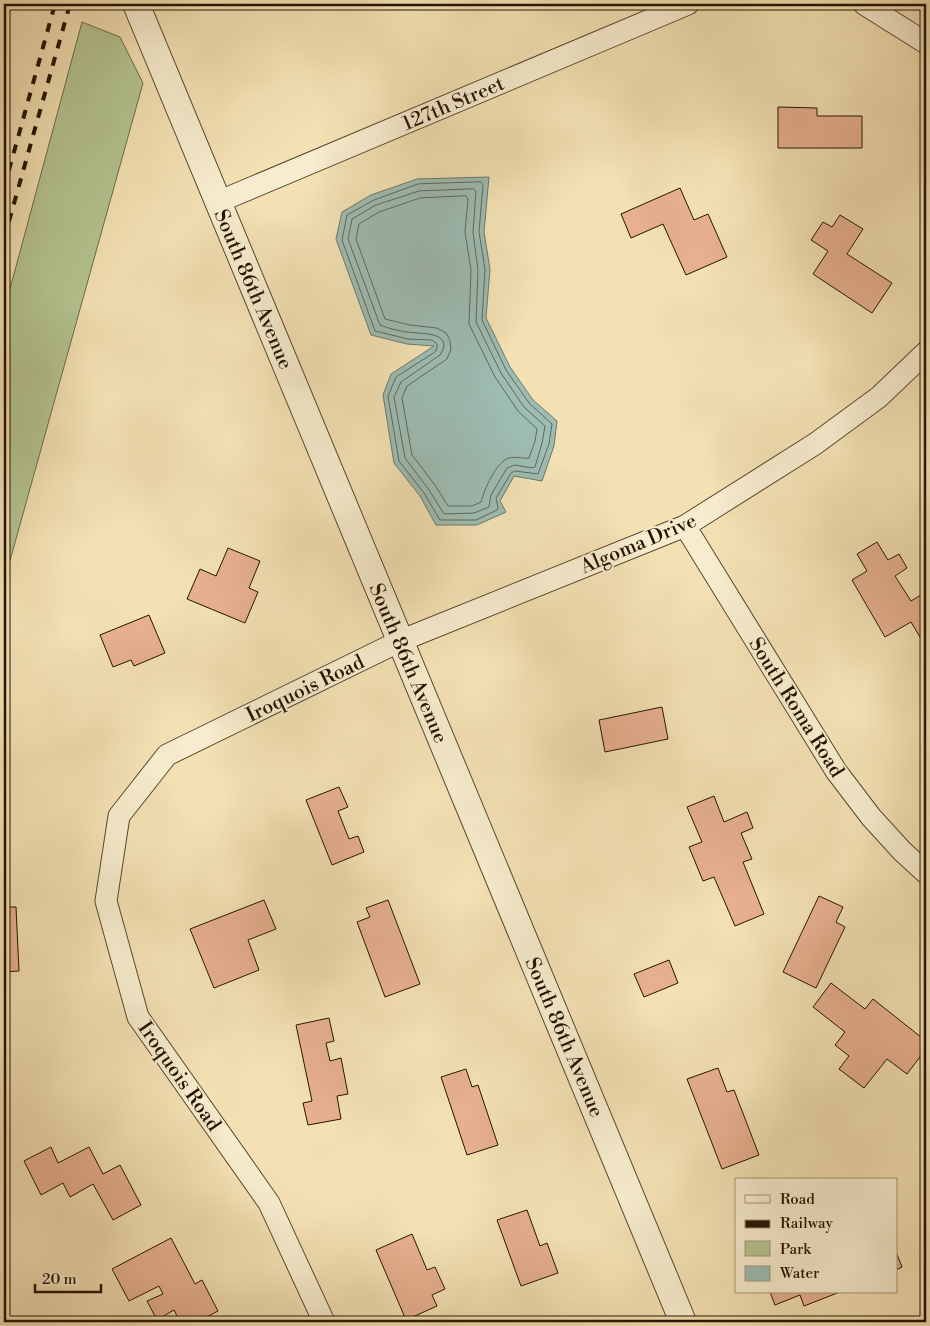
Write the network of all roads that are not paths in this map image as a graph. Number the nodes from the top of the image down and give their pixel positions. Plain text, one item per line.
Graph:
1 (136, 4) edge
2 (688, 4) edge
3 (864, 4) edge
4 (926, 42) edge
5 (218, 202) junction
6 (926, 352) edge
7 (685, 526) junction
8 (400, 641) junction
9 (926, 873) edge
10 (324, 1322) edge
11 (683, 1322) edge

1 - 5 street, South 86th Avenue
2 - 5 street, 127th Street
3 - 4 street
5 - 8 street, South 86th Avenue
6 - 7 street, Algoma Drive
7 - 8 street, Algoma Drive
7 - 9 street, South Roma Road
8 - 10 street, Iroquois Road
8 - 11 street, South 86th Avenue

